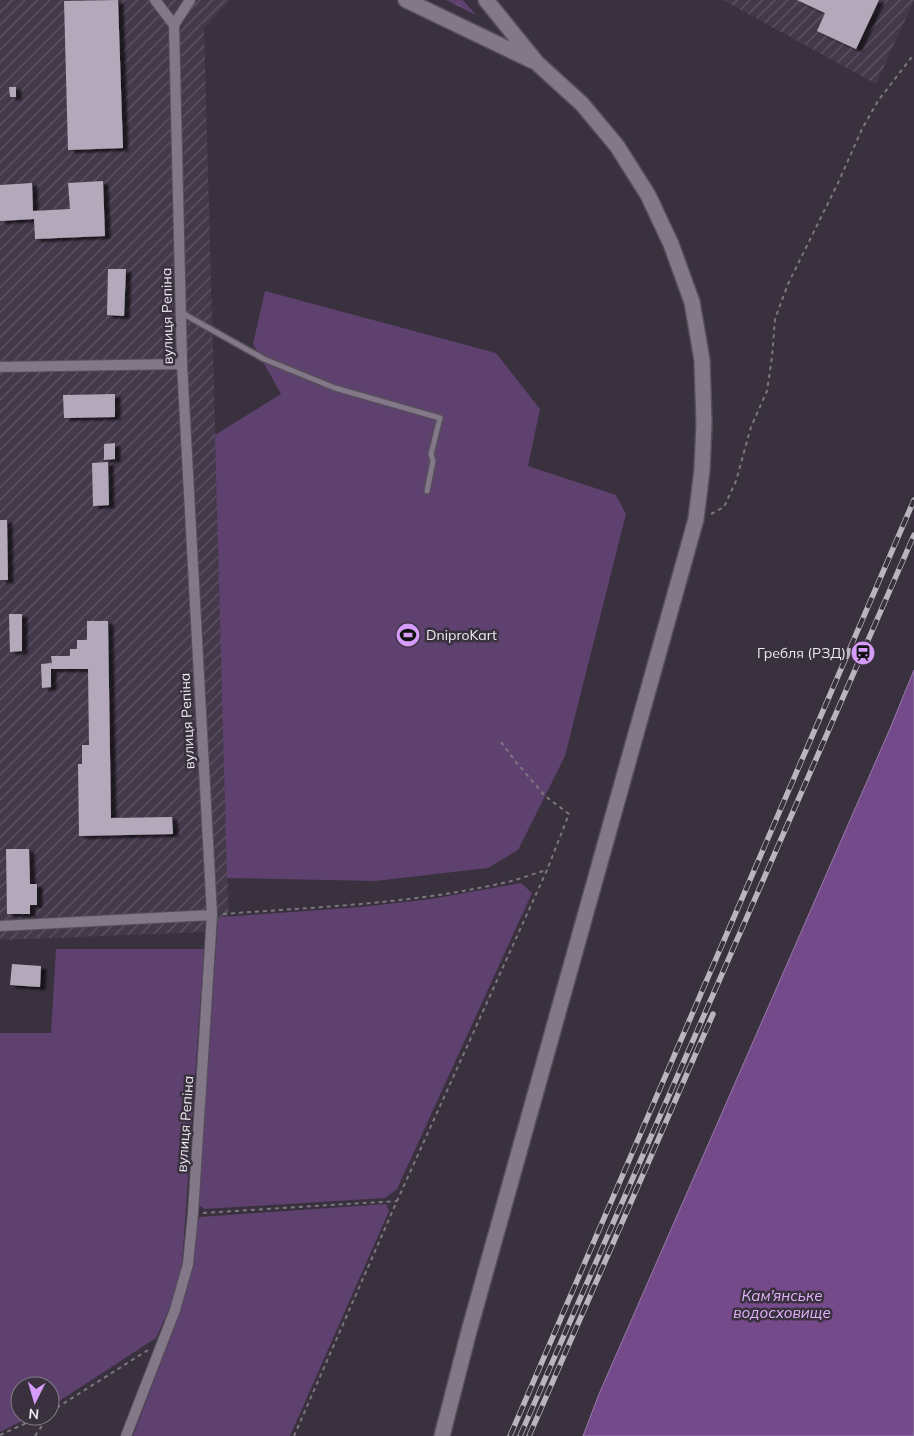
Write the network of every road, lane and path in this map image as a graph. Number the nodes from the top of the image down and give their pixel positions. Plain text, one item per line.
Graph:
1 (155, 0) edge
2 (190, 0) edge
3 (406, 0) edge
4 (486, 0) edge
5 (174, 25) junction
6 (914, 54) edge
7 (536, 63) junction
8 (181, 313) junction
9 (182, 364) junction
10 (0, 367) edge
11 (428, 492) dead end
12 (696, 519) junction
13 (501, 742) dead end
14 (546, 870) junction
15 (212, 915) junction
16 (0, 926) edge
17 (397, 1201) junction
18 (193, 1213) junction
19 (164, 1339) junction
20 (60, 1407) edge
21 (20, 1426) edge
22 (0, 1435) edge
23 (126, 1436) edge
24 (294, 1436) edge
25 (442, 1436) edge

1 - 5 street
2 - 5 street
3 - 7 main road
4 - 7 main road
5 - 8 street, вулиця Репіна
6 - 12 path
7 - 12 main road
8 - 9 street, вулиця Репіна
8 - 11 lane
9 - 10 street
9 - 15 street, вулиця Репіна
12 - 25 main road
13 - 14 path
14 - 15 path
14 - 17 path
15 - 16 street
15 - 18 street, вулиця Репіна
17 - 18 path
17 - 24 path
18 - 19 street, вулиця Репіна
19 - 20 path
19 - 23 street, вулиця Репіна
21 - 22 path

